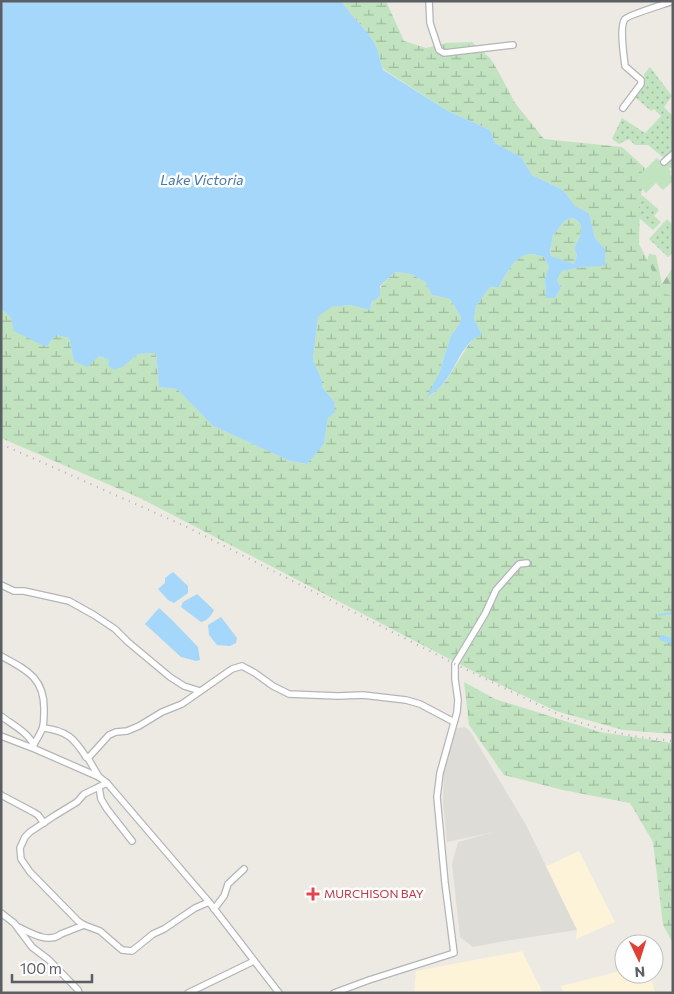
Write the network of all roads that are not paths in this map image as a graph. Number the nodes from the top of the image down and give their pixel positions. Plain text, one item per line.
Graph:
1 (429, 1) edge
2 (673, 1) edge
3 (513, 46) dead end
4 (623, 108) dead end
5 (673, 154) edge
6 (664, 162) dead end
7 (527, 563) dead end
8 (1, 585) edge
9 (1, 656) edge
10 (200, 691) junction
11 (1, 716) edge
12 (5, 722) edge
13 (454, 722) junction
14 (44, 728) junction
15 (1, 736) edge
16 (34, 746) junction
17 (86, 757) junction
18 (99, 777) junction
19 (107, 783) junction
20 (99, 787) junction
21 (1, 795) edge
22 (44, 823) junction
23 (132, 841) dead end
24 (244, 869) dead end
25 (208, 902) junction
26 (214, 909) junction
27 (1, 913) edge
28 (84, 925) junction
29 (17, 927) junction
30 (254, 961) junction
31 (80, 993) edge
32 (188, 993) edge
33 (279, 993) edge
34 (334, 993) edge

1 - 3 street
2 - 4 street
5 - 6 street
7 - 13 street
8 - 10 street
9 - 14 street
10 - 13 street
10 - 17 street
11 - 12 street
12 - 16 street
13 - 34 street
14 - 16 street
14 - 17 street
15 - 16 street
16 - 18 street
17 - 18 street
18 - 19 street
19 - 20 street
19 - 25 street
20 - 22 street
20 - 23 street
21 - 22 street
22 - 28 street
24 - 26 street
25 - 26 street
25 - 28 street
26 - 30 street
27 - 29 street
28 - 29 street
29 - 31 street
30 - 32 street
30 - 33 street

